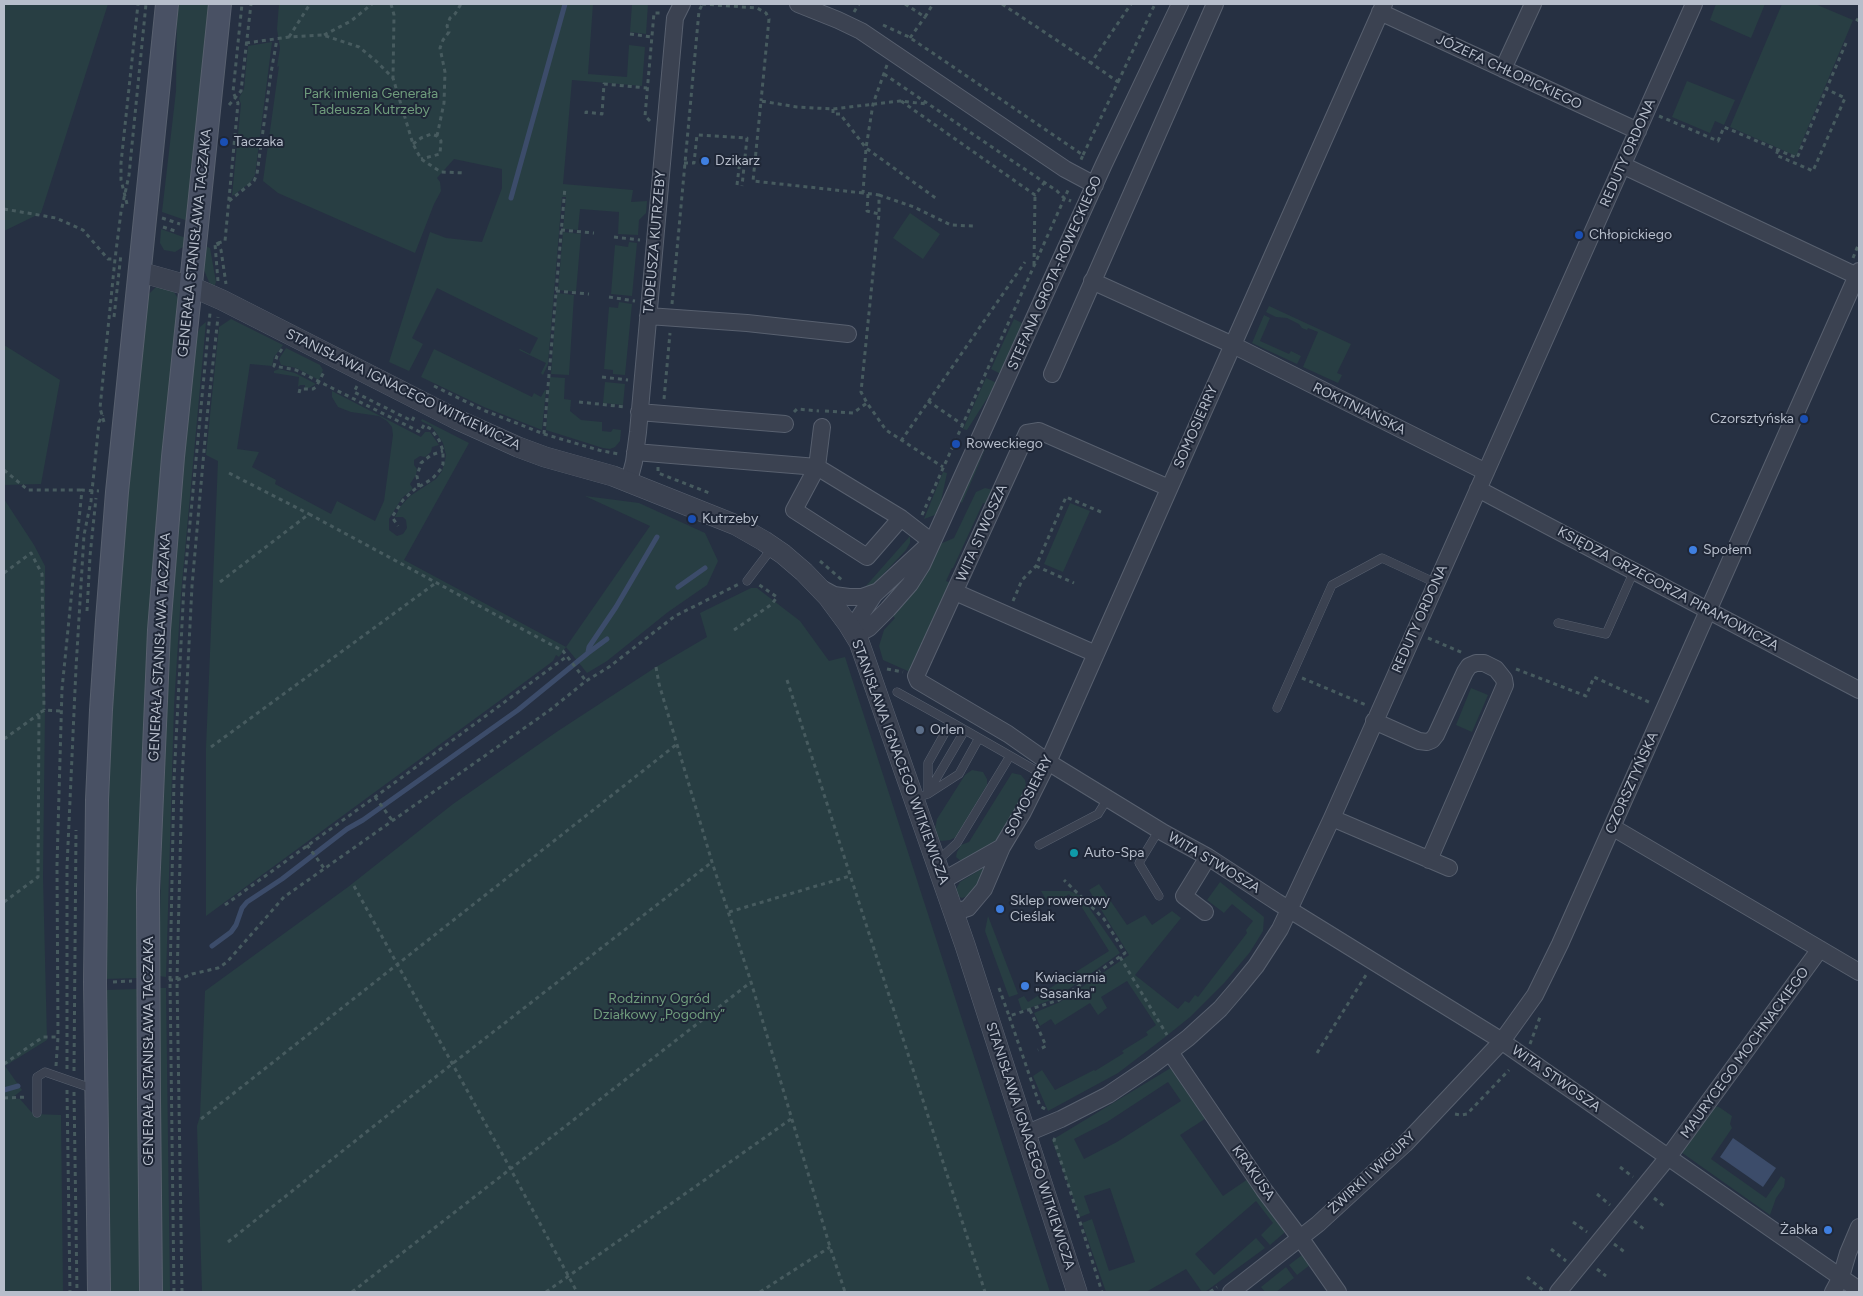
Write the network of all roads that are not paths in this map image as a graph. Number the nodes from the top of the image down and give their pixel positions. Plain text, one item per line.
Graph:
1 (167, 4) edge
2 (220, 4) edge
3 (682, 4) edge
4 (798, 4) edge
5 (1180, 4) edge
6 (1216, 4) edge
7 (1533, 4) edge
8 (1694, 4) edge
9 (1382, 8) edge
10 (1503, 69) junction
11 (1638, 131) junction
12 (1622, 165) junction
13 (1094, 185) junction
14 (140, 272) junction
15 (1858, 273) edge
16 (1092, 281) junction
17 (190, 286) junction
18 (648, 316) junction
19 (848, 334) dead end
20 (1233, 345) junction
21 (1052, 374) dead end
22 (633, 410) junction
23 (785, 424) dead end
24 (822, 427) dead end
25 (630, 454) junction
26 (818, 467) junction
27 (1486, 472) junction
28 (628, 481) junction
29 (1169, 488) junction
30 (1478, 488) junction
31 (902, 518) junction
32 (932, 542) junction
33 (773, 547) junction
34 (1634, 571) junction
35 (748, 579) road end
36 (1436, 583) junction
37 (817, 584) junction
38 (876, 592) junction
39 (955, 592) junction
40 (1708, 610) junction
41 (1558, 623) dead end
42 (855, 636) junction
43 (1096, 654) junction
44 (1859, 690) edge
45 (897, 692) dead end
46 (1277, 708) dead end
47 (1377, 716) junction
48 (951, 722) junction
49 (965, 730) junction
50 (979, 738) junction
51 (1010, 756) junction
52 (1045, 768) junction
53 (920, 796) junction
54 (1108, 798) junction
55 (1332, 818) junction
56 (1612, 827) junction
57 (1159, 830) junction
58 (1039, 845) dead end
59 (1002, 847) junction
60 (1208, 857) junction
61 (934, 858) junction
62 (1429, 860) junction
63 (1449, 868) dead end
64 (942, 882) junction
65 (1159, 896) dead end
66 (1291, 910) junction
67 (1205, 912) dead end
68 (953, 913) junction
69 (1820, 949) junction
70 (1859, 972) edge
71 (1502, 1042) junction
72 (1173, 1050) junction
73 (96, 1090) junction
74 (37, 1113) dead end
75 (1025, 1134) junction
76 (1669, 1156) junction
77 (1859, 1227) edge
78 (1300, 1238) junction
79 (1842, 1277) junction
80 (1859, 1290) edge
81 (99, 1292) edge
82 (151, 1292) edge
83 (1077, 1292) edge
84 (1231, 1292) edge
85 (1338, 1292) edge
86 (1558, 1292) edge
87 (1833, 1292) edge

1 - 14 main road
2 - 17 main road, GENERAŁA STANISŁAWA TACZAKA
3 - 18 street, TADEUSZA KUTRZEBY
4 - 13 street
5 - 13 street, STEFANA GROTA-ROWECKIEGO
6 - 16 street
7 - 10 street
8 - 11 street, REDUTY ORDONA
9 - 10 street, JÓZEFA CHŁOPICKIEGO
9 - 20 street, SOMOSIERRY
10 - 11 street, JÓZEFA CHŁOPICKIEGO
11 - 12 street, REDUTY ORDONA
12 - 15 street
12 - 27 street, REDUTY ORDONA
13 - 32 street, STEFANA GROTA-ROWECKIEGO
14 - 17 street, STANISŁAWA IGNACEGO WITKIEWICZA
14 - 73 main road
15 - 40 street, CZORSZTYŃSKA
16 - 20 street
16 - 21 street
17 - 28 street, STANISŁAWA IGNACEGO WITKIEWICZA
17 - 82 main road, GENERAŁA STANISŁAWA TACZAKA
18 - 19 street
18 - 22 street, TADEUSZA KUTRZEBY
20 - 27 street, ROKITNIAŃSKA
20 - 29 street, SOMOSIERRY
22 - 23 street
22 - 25 street, TADEUSZA KUTRZEBY
24 - 26 street
25 - 26 street
25 - 28 street, TADEUSZA KUTRZEBY
26 - 31 street
26 - 31 street
27 - 30 street, REDUTY ORDONA
28 - 33 street, STANISŁAWA IGNACEGO WITKIEWICZA
29 - 39 street, WITA STWOSZA
29 - 43 street, SOMOSIERRY
30 - 34 street, KSIĘDZA GRZEGORZA PIRAMOWICZA
30 - 36 street, REDUTY ORDONA
31 - 32 street
32 - 38 street, STEFANA GROTA-ROWECKIEGO
32 - 42 street, STEFANA GROTA-ROWECKIEGO
33 - 35 lane
33 - 37 street, STANISŁAWA IGNACEGO WITKIEWICZA
34 - 40 street, KSIĘDZA GRZEGORZA PIRAMOWICZA
34 - 41 lane
36 - 46 lane
36 - 47 street, REDUTY ORDONA
37 - 38 street, STEFANA GROTA-ROWECKIEGO
37 - 42 street, STANISŁAWA IGNACEGO WITKIEWICZA
38 - 42 street, STEFANA GROTA-ROWECKIEGO
39 - 43 street
39 - 52 street, WITA STWOSZA
40 - 44 street, KSIĘDZA GRZEGORZA PIRAMOWICZA
40 - 56 street, CZORSZTYŃSKA
42 - 53 street, STANISŁAWA IGNACEGO WITKIEWICZA
43 - 52 street, SOMOSIERRY
45 - 48 lane
47 - 55 street, REDUTY ORDONA
47 - 62 street
48 - 49 lane
48 - 53 lane
49 - 50 lane
49 - 53 lane
50 - 51 lane
50 - 53 lane
51 - 52 lane
51 - 61 lane
52 - 54 street, WITA STWOSZA
52 - 59 street, SOMOSIERRY
53 - 61 street, STANISŁAWA IGNACEGO WITKIEWICZA
54 - 57 street, WITA STWOSZA
54 - 58 lane
55 - 62 street
55 - 66 street, REDUTY ORDONA
56 - 69 street
56 - 71 street, CZORSZTYŃSKA
57 - 60 street, WITA STWOSZA
57 - 65 lane
59 - 64 street, SOMOSIERRY
59 - 68 street, SOMOSIERRY
60 - 66 street, WITA STWOSZA
60 - 67 street
61 - 64 street, STANISŁAWA IGNACEGO WITKIEWICZA
62 - 63 street
64 - 68 street, STANISŁAWA IGNACEGO WITKIEWICZA
66 - 71 street, WITA STWOSZA
66 - 72 street, REDUTY ORDONA
68 - 75 street, STANISŁAWA IGNACEGO WITKIEWICZA
69 - 70 street
69 - 76 street, MAURYCEGO MOCHNACKIEGO
71 - 76 street, WITA STWOSZA
71 - 78 street, ŻWIRKI I WIGURY
72 - 75 street, REDUTY ORDONA
72 - 78 street, KRAKUSA
73 - 74 lane
73 - 81 main road
75 - 83 street, STANISŁAWA IGNACEGO WITKIEWICZA
76 - 79 street, WITA STWOSZA
76 - 86 street, MAURYCEGO MOCHNACKIEGO
77 - 79 street
78 - 84 street, ŻWIRKI I WIGURY
78 - 85 street, KRAKUSA
79 - 80 street, WITA STWOSZA
79 - 87 street

